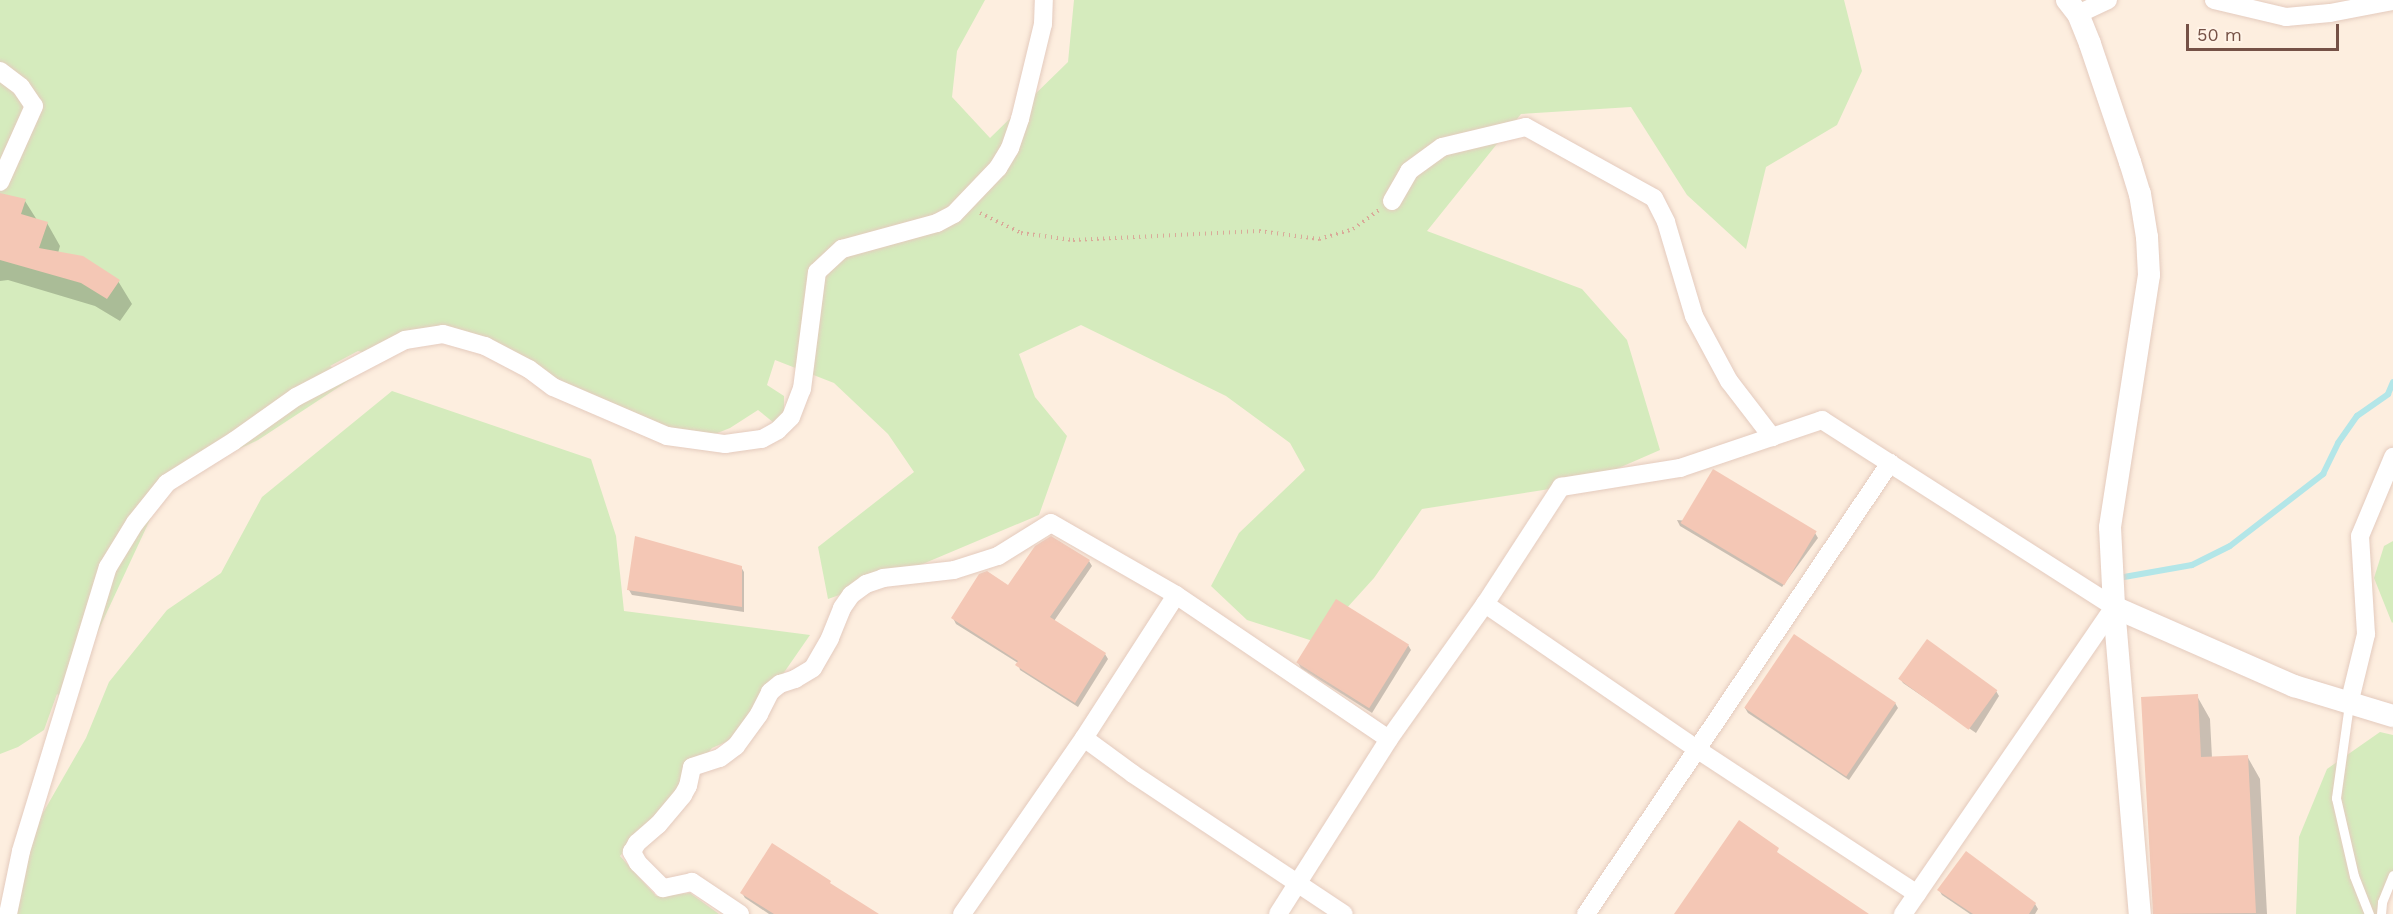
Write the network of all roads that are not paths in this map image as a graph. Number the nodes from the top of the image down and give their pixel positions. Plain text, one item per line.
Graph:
1 (1044, 0) edge
2 (2108, 0) edge
3 (2214, 0) edge
4 (2393, 1) edge
5 (2073, 7) edge
6 (0, 71) edge
7 (0, 182) edge
8 (1392, 201) road end
9 (1772, 437) junction
10 (2393, 457) edge
11 (1890, 463) junction
12 (1176, 595) junction
13 (1485, 604) junction
14 (2114, 607) junction
15 (2349, 704) junction
16 (2393, 716) edge
17 (1084, 738) junction
18 (1389, 739) junction
19 (1698, 750) junction
20 (2393, 874) edge
21 (1299, 884) junction
22 (1917, 894) junction
23 (8, 914) edge
24 (740, 914) edge
25 (962, 914) edge
26 (1278, 914) edge
27 (1344, 914) edge
28 (1586, 914) edge
29 (1903, 914) edge
30 (2140, 914) edge
31 (2369, 914) edge
32 (2381, 914) edge

1 - 23 street
2 - 5 street
3 - 4 street
5 - 14 street
6 - 7 street
8 - 9 street
9 - 11 street
9 - 13 street
10 - 15 street
11 - 14 street
11 - 19 street
12 - 17 street
12 - 18 street
12 - 24 street
13 - 18 street
13 - 19 street
14 - 15 street
14 - 22 street
14 - 30 street
15 - 16 street
15 - 31 lane
17 - 21 street
17 - 25 street
18 - 21 street
19 - 22 street
19 - 28 street
20 - 32 lane
21 - 26 street
21 - 27 street
22 - 29 street

